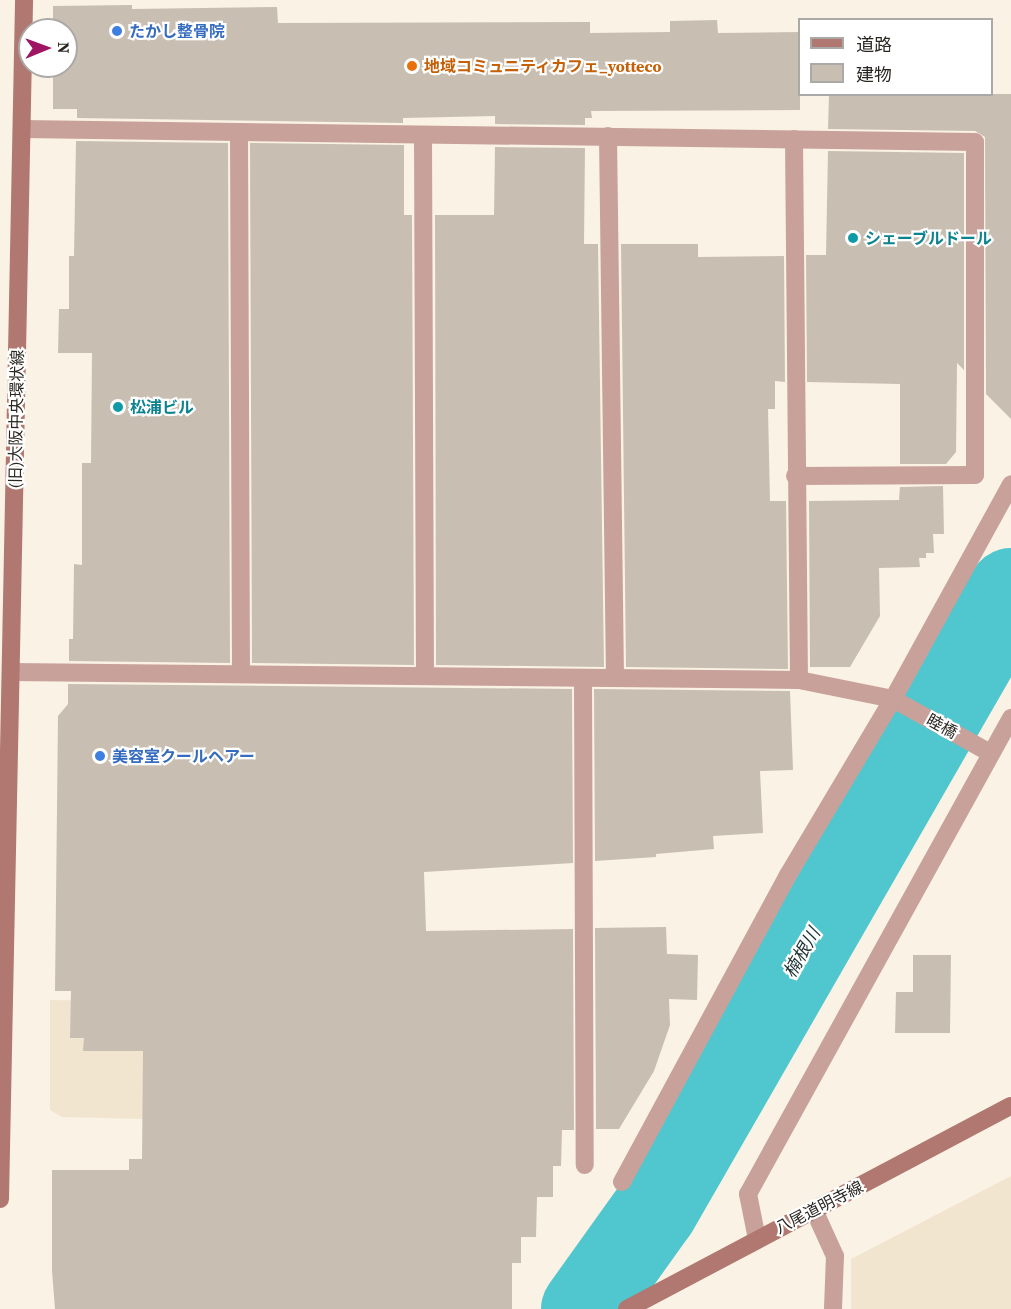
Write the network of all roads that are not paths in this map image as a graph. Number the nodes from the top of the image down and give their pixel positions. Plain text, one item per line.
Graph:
1 (24, 0) edge
2 (22, 129) junction
3 (239, 132) junction
4 (423, 135) junction
5 (608, 136) junction
6 (794, 139) junction
7 (795, 476) junction
8 (1011, 484) edge
9 (11, 672) junction
10 (241, 674) junction
11 (425, 676) junction
12 (583, 678) junction
13 (615, 678) junction
14 (799, 680) junction
15 (893, 699) junction
16 (1011, 718) edge
17 (990, 753) junction
18 (1011, 1106) edge
19 (585, 1165) dead end
20 (622, 1182) dead end
21 (0, 1199) edge
22 (814, 1210) junction
23 (758, 1239) junction
24 (627, 1309) edge
25 (833, 1309) edge

1 - 2 street, (旧)大阪中央環状線
2 - 3 street
2 - 9 street, (旧)大阪中央環状線
3 - 4 street
3 - 10 street
4 - 5 street
4 - 11 street
5 - 6 street
5 - 13 street
6 - 7 street
6 - 7 street
7 - 14 street
8 - 15 street
9 - 10 street, 睦橋
9 - 21 street, (旧)大阪中央環状線
10 - 11 street, 睦橋
11 - 12 street, 睦橋
12 - 13 street, 睦橋
12 - 19 street
13 - 14 street, 睦橋
14 - 15 street, 睦橋
15 - 17 street, 睦橋
15 - 20 street
16 - 17 street
17 - 23 street
18 - 22 street, 八尾道明寺線
22 - 23 street, 八尾道明寺線
22 - 25 street
23 - 24 street, 八尾道明寺線

